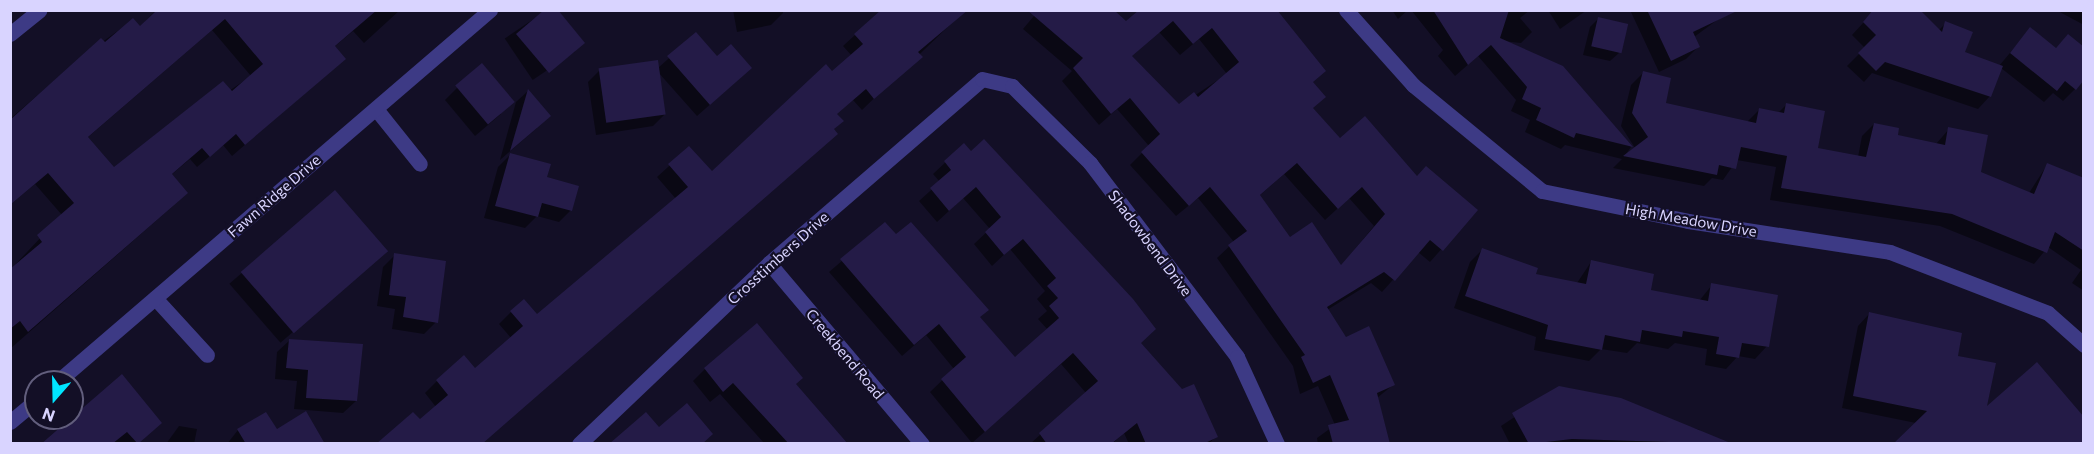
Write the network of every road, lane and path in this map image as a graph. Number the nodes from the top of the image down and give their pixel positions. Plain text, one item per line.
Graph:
1 (40, 10) edge
2 (490, 10) edge
3 (1346, 10) edge
4 (10, 34) edge
5 (982, 79) joint
6 (376, 109) junction
7 (420, 164) dead end
8 (769, 263) junction
9 (155, 298) junction
10 (2084, 345) edge
11 (207, 356) dead end
12 (71, 370) edge
13 (24, 410) edge
14 (10, 422) edge
15 (579, 444) edge
16 (922, 444) edge
17 (1277, 444) edge

1 - 4 street
2 - 6 street, Fawn Ridge Drive
3 - 10 street, High Meadow Drive
5 - 8 street, Crosstimbers Drive
5 - 17 street, Shadowbend Drive
6 - 7 street
6 - 9 street, Fawn Ridge Drive
8 - 15 street, Crosstimbers Drive
8 - 16 street, Creekbend Road
9 - 11 street
9 - 12 street, Fawn Ridge Drive
13 - 14 street

